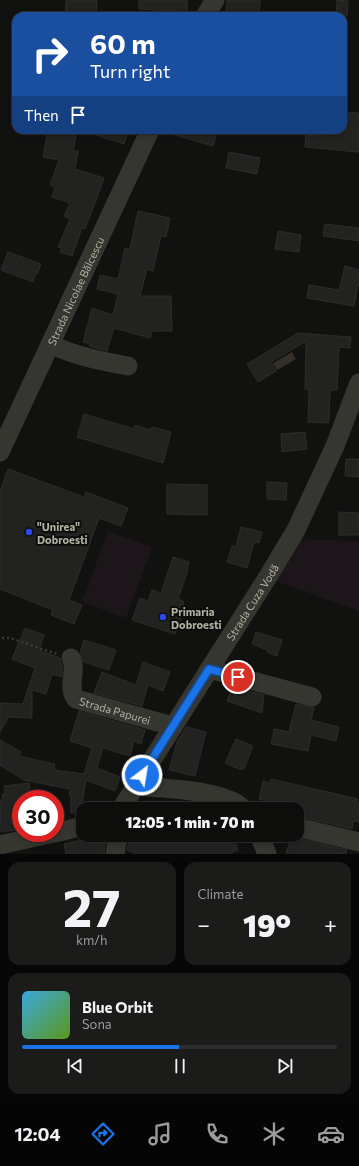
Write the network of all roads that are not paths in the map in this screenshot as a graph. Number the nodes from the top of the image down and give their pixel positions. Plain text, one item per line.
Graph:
1 (215, 0) edge
2 (208, 12) edge
3 (148, 134) edge
4 (50, 344) junction
5 (128, 366) dead end
6 (359, 383) edge
7 (0, 452) edge
8 (71, 658) road end
9 (209, 669) junction
10 (312, 697) dead end
11 (172, 726) junction
12 (136, 786) junction
13 (126, 802) edge
14 (234, 802) edge
15 (76, 828) edge
16 (304, 828) edge
17 (64, 831) edge
18 (14, 842) edge
19 (117, 842) edge
20 (262, 842) edge
21 (359, 842) edge
22 (0, 845) edge
23 (115, 854) edge
24 (267, 854) edge

1 - 2 street
3 - 4 street, Strada Nicolae Bălcescu
4 - 5 street
4 - 7 street, Strada Nicolae Bălcescu
6 - 9 street, Strada Cuza Vodă
8 - 11 street, Strada Papurei
9 - 10 street
9 - 11 street, Strada Cuza Vodă
11 - 12 street, Strada Cuza Vodă
12 - 13 street, Strada Cuza Vodă
12 - 14 street
15 - 17 street
16 - 21 street
18 - 22 street
19 - 23 street
20 - 24 street

